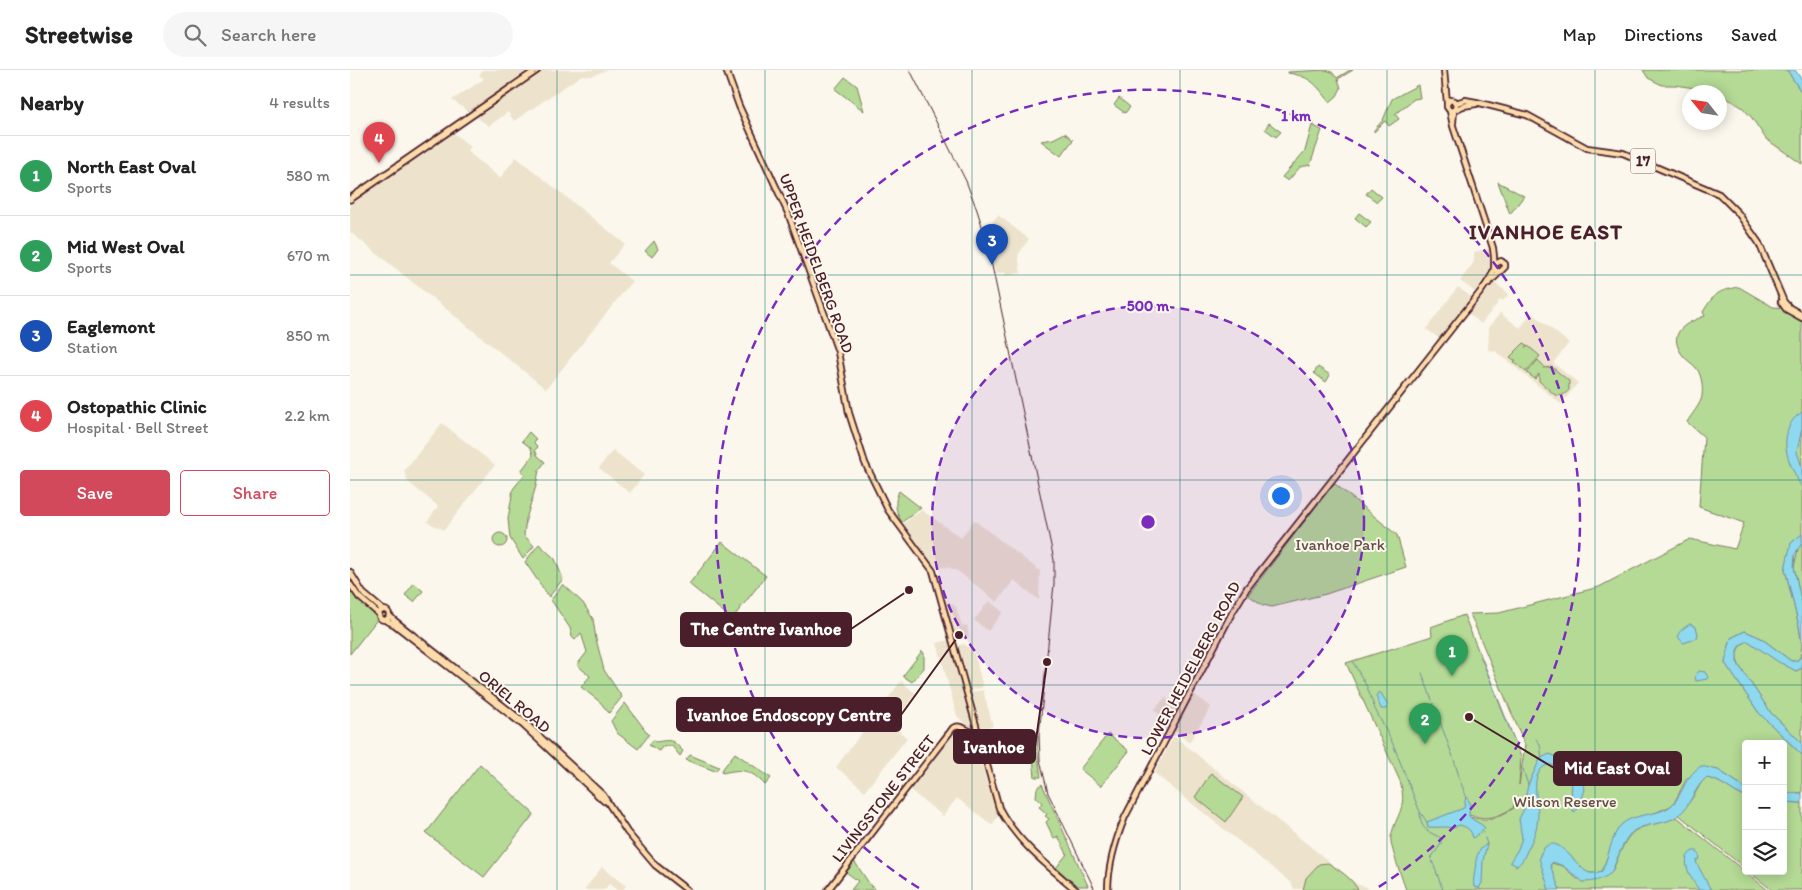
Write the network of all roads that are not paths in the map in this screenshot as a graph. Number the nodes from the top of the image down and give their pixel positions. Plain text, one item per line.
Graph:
1 (537, 70) edge
2 (726, 70) edge
3 (1444, 70) edge
4 (1446, 84) junction
5 (1456, 102) junction
6 (1447, 103) junction
7 (1485, 105) junction
8 (1453, 110) junction
9 (350, 199) edge
10 (1497, 264) junction
11 (1500, 272) junction
12 (1482, 290) junction
13 (1802, 316) edge
14 (350, 572) edge
15 (350, 584) edge
16 (381, 612) junction
17 (389, 615) junction
18 (385, 620) junction
19 (513, 715) junction
20 (977, 733) junction
21 (687, 890) edge
22 (828, 890) edge
23 (1076, 890) edge
24 (1108, 890) edge

1 - 9 highway
2 - 20 main road, UPPER HEIDELBERG ROAD
3 - 4 main road
4 - 5 main road
4 - 6 main road
5 - 6 main road
5 - 7 main road, 17
5 - 8 main road
6 - 8 main road
7 - 8 main road, 17
7 - 13 main road, 17
8 - 10 main road
10 - 11 main road
10 - 11 main road
10 - 12 main road, LOWER HEIDELBERG ROAD
11 - 12 main road, LOWER HEIDELBERG ROAD
12 - 24 main road, LOWER HEIDELBERG ROAD
14 - 16 main road
15 - 16 main road
16 - 17 main road
16 - 18 main road
17 - 18 main road
17 - 19 main road, ORIEL ROAD
18 - 19 main road, ORIEL ROAD
19 - 21 main road, ORIEL ROAD
20 - 22 main road, LIVINGSTONE STREET
20 - 23 main road, UPPER HEIDELBERG ROAD

